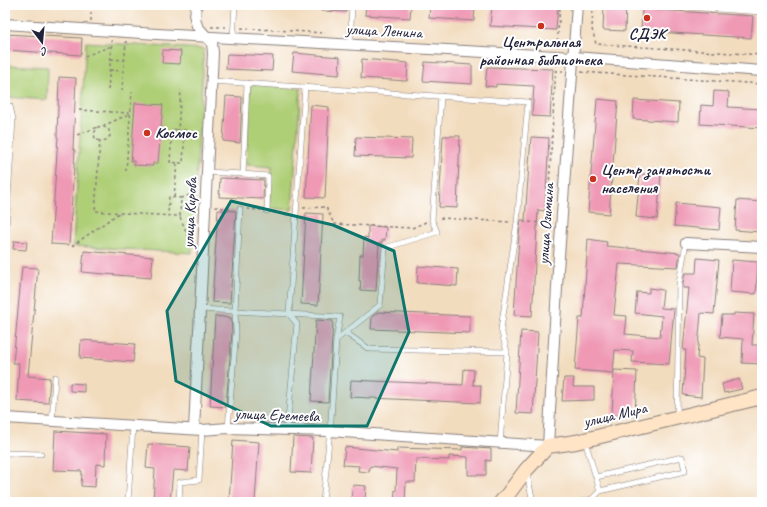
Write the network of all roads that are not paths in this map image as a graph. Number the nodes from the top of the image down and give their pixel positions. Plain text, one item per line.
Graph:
1 (196, 5) edge
2 (235, 5) edge
3 (352, 5) edge
4 (577, 5) edge
5 (655, 5) edge
6 (682, 6) edge
7 (762, 12) edge
8 (5, 24) edge
9 (206, 37) junction
10 (233, 38) junction
11 (350, 45) junction
12 (574, 56) junction
13 (762, 71) edge
14 (212, 81) junction
15 (247, 83) junction
16 (304, 87) junction
17 (441, 96) junction
18 (5, 106) edge
19 (207, 172) junction
20 (243, 174) junction
21 (240, 209) road end
22 (268, 211) road end
23 (686, 243) joint
24 (5, 244) edge
25 (762, 247) edge
26 (5, 293) edge
27 (5, 296) edge
28 (200, 309) junction
29 (235, 311) junction
30 (289, 314) junction
31 (346, 333) junction
32 (336, 340) junction
33 (507, 352) junction
34 (55, 377) dead end
35 (762, 397) edge
36 (5, 418) edge
37 (677, 418) junction
38 (52, 421) junction
39 (133, 426) junction
40 (228, 428) junction
41 (198, 430) junction
42 (287, 430) junction
43 (329, 432) junction
44 (585, 440) junction
45 (500, 444) junction
46 (548, 446) junction
47 (5, 453) edge
48 (41, 454) dead end
49 (526, 470) junction
50 (596, 477) junction
51 (600, 491) junction
52 (128, 502) edge
53 (179, 502) edge
54 (322, 502) edge
55 (501, 502) edge
56 (533, 502) edge
57 (581, 502) edge

1 - 9 street, улица Кирова
2 - 10 lane
3 - 11 lane
4 - 12 street, улица Озимина
5 - 6 lane
6 - 7 lane
8 - 9 street, улица Ленина
9 - 10 street, улица Ленина
9 - 14 street, улица Кирова
10 - 11 street, улица Ленина
11 - 12 street, улица Ленина
12 - 13 street, улица Ленина
12 - 46 street, улица Озимина
14 - 15 lane
14 - 19 street, улица Кирова
15 - 16 lane
15 - 20 lane
16 - 17 lane
16 - 30 lane
17 - 31 lane
17 - 33 lane
18 - 24 lane
19 - 20 lane
19 - 28 street, улица Кирова
20 - 22 lane
21 - 29 lane
23 - 25 street
23 - 37 lane
26 - 27 lane
28 - 29 lane
28 - 41 street, улица Кирова
29 - 30 lane
29 - 40 lane
30 - 32 lane
30 - 42 lane
31 - 32 lane
31 - 33 lane
32 - 43 lane
33 - 45 lane
34 - 38 lane
35 - 37 street, улица Мира
36 - 38 street, улица Еремеева
37 - 44 street, улица Мира
38 - 39 street, улица Еремеева
39 - 41 street, улица Еремеева
39 - 52 lane
40 - 41 street, улица Еремеева
40 - 42 street, улица Еремеева
41 - 53 lane
42 - 43 street, улица Еремеева
43 - 45 street, улица Еремеева
43 - 54 lane
44 - 46 street, улица Мира
44 - 50 lane
45 - 46 street, улица Еремеева
46 - 49 street
47 - 48 lane
49 - 55 street
49 - 56 lane
50 - 51 lane
50 - 51 lane
51 - 57 lane

